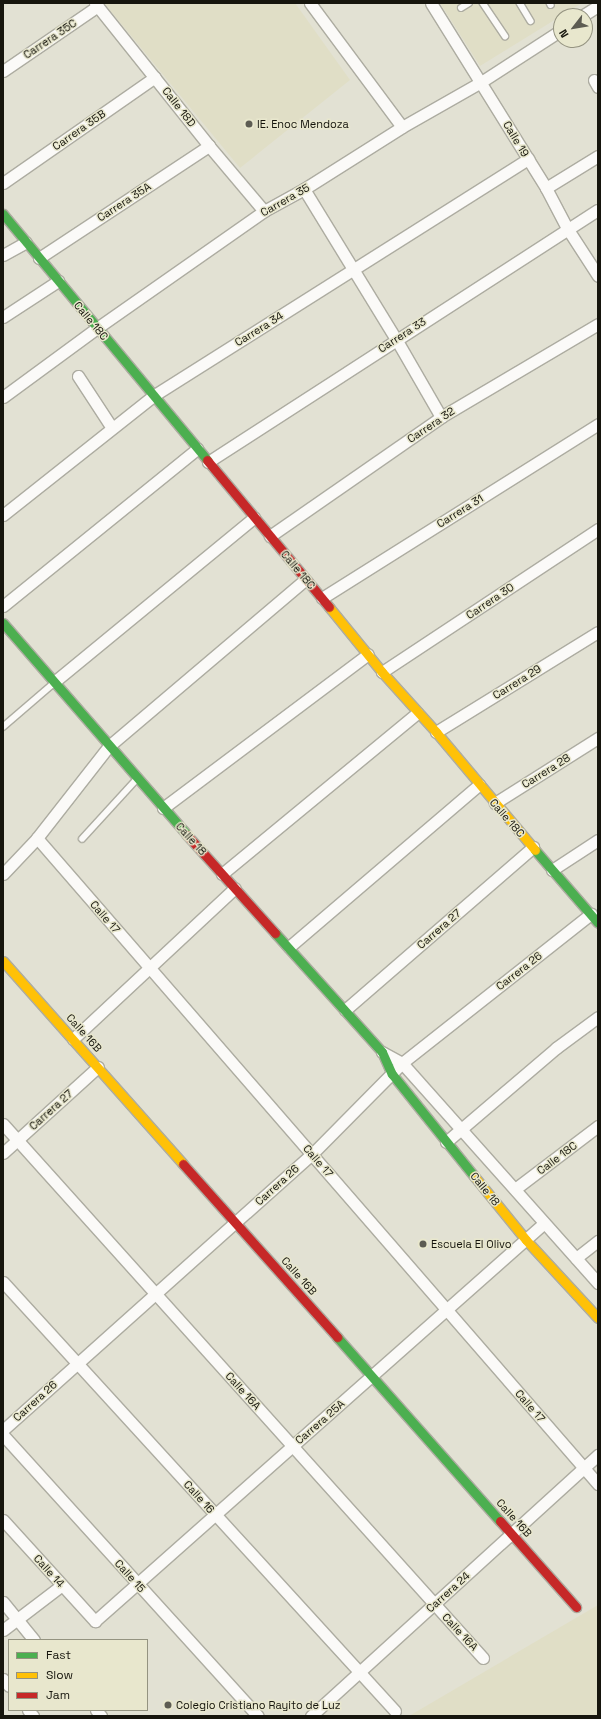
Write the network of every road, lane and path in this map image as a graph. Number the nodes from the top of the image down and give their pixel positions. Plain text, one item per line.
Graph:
1 (310, 3) edge
2 (431, 3) edge
3 (469, 3) edge
4 (482, 3) edge
5 (520, 3) edge
6 (96, 5) edge
7 (461, 8) dead end
8 (531, 21) dead end
9 (553, 35) edge
10 (505, 36) dead end
11 (3, 71) edge
12 (155, 77) junction
13 (481, 82) junction
14 (402, 127) junction
15 (209, 146) junction
16 (598, 156) edge
17 (528, 160) junction
18 (3, 183) edge
19 (546, 188) junction
20 (304, 189) junction
21 (598, 210) edge
22 (264, 211) junction
23 (3, 214) edge
24 (567, 228) junction
25 (26, 242) junction
26 (3, 255) edge
27 (39, 258) junction
28 (354, 269) junction
29 (598, 276) edge
30 (58, 281) junction
31 (3, 317) edge
32 (598, 324) edge
33 (97, 328) junction
34 (396, 339) junction
35 (78, 376) dead end
36 (153, 396) junction
37 (3, 397) edge
38 (441, 417) junction
39 (598, 424) edge
40 (112, 428) junction
41 (197, 449) junction
42 (208, 462) junction
43 (3, 515) edge
44 (254, 518) junction
45 (598, 529) edge
46 (270, 536) junction
47 (305, 580) junction
48 (322, 598) junction
49 (3, 606) edge
50 (3, 623) edge
51 (598, 632) edge
52 (368, 654) junction
53 (382, 672) junction
54 (54, 682) junction
55 (417, 713) junction
56 (3, 727) edge
57 (436, 732) junction
58 (598, 738) edge
59 (109, 746) junction
60 (138, 779) junction
61 (479, 785) junction
62 (494, 803) junction
63 (163, 808) junction
64 (37, 838) junction
65 (82, 840) dead end
66 (598, 840) edge
67 (533, 847) junction
68 (552, 870) junction
69 (3, 874) edge
70 (222, 874) junction
71 (235, 888) junction
72 (594, 919) edge
73 (289, 948) junction
74 (3, 961) edge
75 (149, 968) junction
76 (344, 1010) junction
77 (598, 1017) edge
78 (73, 1039) junction
79 (382, 1052) junction
80 (402, 1063) junction
81 (98, 1067) junction
82 (392, 1074) junction
83 (3, 1124) edge
84 (598, 1126) edge
85 (461, 1129) junction
86 (18, 1140) junction
87 (446, 1142) junction
88 (3, 1153) edge
89 (312, 1154) junction
90 (515, 1189) junction
91 (236, 1222) junction
92 (544, 1223) junction
93 (526, 1240) junction
94 (598, 1241) edge
95 (576, 1258) junction
96 (3, 1282) edge
97 (598, 1283) edge
98 (156, 1293) junction
99 (446, 1311) junction
100 (598, 1318) edge
101 (78, 1363) junction
102 (372, 1376) junction
103 (3, 1430) edge
104 (3, 1435) edge
105 (292, 1446) junction
106 (598, 1456) edge
107 (585, 1468) junction
108 (598, 1484) edge
109 (215, 1515) junction
110 (3, 1520) edge
111 (512, 1534) junction
112 (138, 1584) junction
113 (62, 1585) junction
114 (3, 1602) edge
115 (434, 1604) junction
116 (576, 1607) dead end
117 (17, 1620) junction
118 (95, 1621) joint
119 (3, 1630) edge
120 (33, 1639) edge
121 (483, 1658) dead end
122 (359, 1672) junction
123 (395, 1711) dead end
124 (258, 1716) edge
125 (311, 1716) edge

1 - 14 street
2 - 13 street, Calle 19
3 - 7 lane
4 - 10 lane
5 - 8 lane
6 - 11 street, Carrera 35C
6 - 12 street, Calle 18D
9 - 13 street, Carrera 35
12 - 15 street, Calle 18D
12 - 18 street, Carrera 35B
13 - 14 street, Carrera 35
13 - 17 street, Calle 19
14 - 20 street, Carrera 35
15 - 22 street, Calle 18D
15 - 27 street, Carrera 35A
16 - 19 street
17 - 19 street, Calle 19
17 - 28 street, Carrera 34
19 - 24 street, Calle 19
20 - 22 street, Carrera 35
20 - 28 street
21 - 24 street, Carrera 33
22 - 33 street, Carrera 35
23 - 25 street, Calle 18C
24 - 29 street, Calle 19
24 - 34 street, Carrera 33
25 - 26 street
25 - 27 street, Calle 18C
27 - 30 street, Calle 18C
28 - 34 street
28 - 36 street, Carrera 34
30 - 31 street
30 - 33 street, Calle 18C
32 - 38 street, Carrera 32
33 - 36 street, Calle 18C
33 - 37 street, Carrera 35
34 - 38 street
34 - 42 street, Carrera 33
35 - 40 street
36 - 40 street, Carrera 34
36 - 41 street, Calle 18C
38 - 46 street, Carrera 32
39 - 48 street, Carrera 31
40 - 43 street, Carrera 34
41 - 42 street, Calle 18C
41 - 49 street
42 - 44 street, Calle 18C
44 - 46 street, Calle 18C
44 - 54 street
45 - 53 street, Carrera 30
46 - 47 street, Calle 18C
47 - 48 street, Calle 18C
47 - 59 street
48 - 52 street, Calle 18C
50 - 54 street, Calle 18
51 - 57 street, Carrera 29
52 - 53 street, Calle 18C
52 - 63 street
53 - 55 street, Calle 18C
54 - 56 lane
54 - 59 street, Calle 18
55 - 57 street, Calle 18C
55 - 70 street
57 - 61 street, Calle 18C
58 - 62 street, Carrera 28
59 - 60 street, Calle 18
59 - 64 street
60 - 63 street, Calle 18
60 - 65 lane
61 - 62 street, Calle 18C
61 - 73 street
62 - 67 street, Calle 18C
63 - 70 street, Calle 18
64 - 69 street
64 - 75 street, Calle 17
66 - 68 street
67 - 68 street, Calle 18C
67 - 76 street, Carrera 27
68 - 72 street, Calle 18C
70 - 71 street, Calle 18
71 - 73 street, Calle 18
71 - 75 street
72 - 80 street, Carrera 26
73 - 76 street, Calle 18
74 - 78 street, Calle 16B
75 - 78 street
75 - 89 street, Calle 17
76 - 79 street, Calle 18
77 - 85 street
78 - 81 street, Calle 16B
79 - 80 street, Calle 18
79 - 82 street, Calle 18
80 - 82 street, Carrera 26
80 - 85 street, Calle 18
81 - 86 street, Carrera 27
81 - 91 street, Calle 16B
82 - 87 street, Calle 18
82 - 89 street, Carrera 26
83 - 86 street, Calle 16A
84 - 90 street, Calle 18C
85 - 87 street
85 - 90 street, Calle 18
86 - 88 street, Carrera 27
86 - 98 street, Calle 16A
87 - 93 street, Calle 18
89 - 91 street, Carrera 26
89 - 99 street, Calle 17
90 - 92 street, Calle 18
91 - 98 street, Carrera 26
91 - 102 street, Calle 16B
92 - 93 street, Carrera 25A
92 - 95 street, Calle 18
93 - 99 street, Carrera 25A
93 - 100 street, Calle 18
94 - 95 street
95 - 97 street, Calle 18
96 - 101 street, Calle 16
98 - 101 street, Carrera 26
98 - 105 street, Calle 16A
99 - 102 street, Carrera 25A
99 - 107 street, Calle 17
101 - 103 street, Carrera 26
101 - 109 street, Calle 16
102 - 105 street, Carrera 25A
102 - 111 street, Calle 16B
104 - 112 street, Calle 15
105 - 109 street, Carrera 25A
105 - 115 street, Calle 16A
106 - 107 street, Carrera 24
107 - 108 street, Calle 17
107 - 111 street, Carrera 24
109 - 112 street, Carrera 25A
109 - 122 street, Calle 16
110 - 113 street, Calle 14
111 - 115 street, Carrera 24
111 - 116 street, Calle 16B
112 - 118 street, Carrera 25A
112 - 124 street, Calle 15
113 - 117 street
113 - 118 street, Calle 14
114 - 117 street
115 - 121 street, Calle 16A
115 - 122 street, Carrera 24
117 - 119 street
117 - 120 street
122 - 123 street, Calle 16
122 - 125 street, Carrera 24

